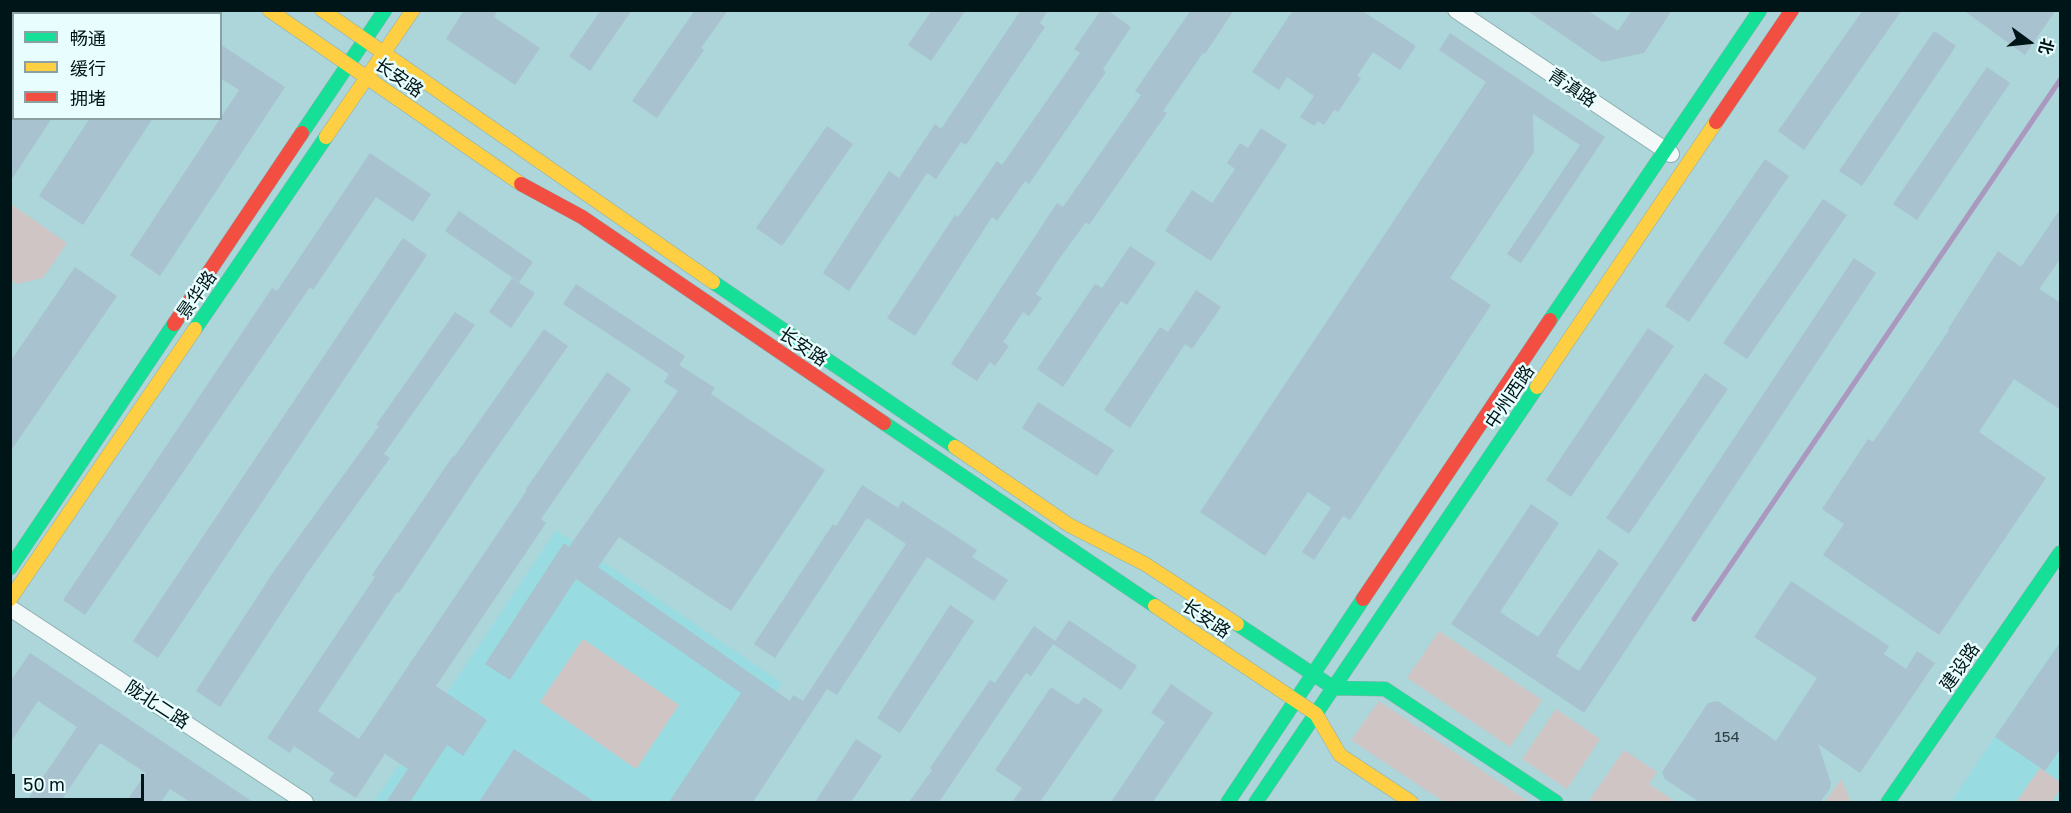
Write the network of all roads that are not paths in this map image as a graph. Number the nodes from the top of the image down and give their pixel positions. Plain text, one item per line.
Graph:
1 (269, 10) edge
2 (322, 10) edge
3 (385, 10) edge
4 (413, 10) edge
5 (1456, 10) edge
6 (1760, 10) edge
7 (1792, 10) edge
8 (365, 40) junction
9 (384, 53) junction
10 (350, 66) junction
11 (366, 78) junction
12 (1664, 149) junction
13 (1687, 164) junction
14 (2061, 553) edge
15 (10, 568) edge
16 (2061, 574) edge
17 (10, 599) edge
18 (10, 608) edge
19 (1314, 675) junction
20 (1334, 688) junction
21 (1297, 702) junction
22 (1316, 714) junction
23 (304, 802) edge
24 (1228, 802) edge
25 (1256, 802) edge
26 (1411, 802) edge
27 (1556, 802) edge
28 (1888, 802) edge
29 (1904, 802) edge

1 - 10 main road, 长安路
2 - 8 main road, 长安路
3 - 8 main road, 景华路
4 - 9 main road, 景华路
5 - 12 street, 青滇路
6 - 12 main road, 中州西路
7 - 13 main road, 中州西路
8 - 9 main road, 长安路
8 - 10 main road, 景华路
9 - 11 main road, 景华路
9 - 19 main road, 长安路
10 - 11 main road, 长安路
10 - 15 main road, 景华路
11 - 17 main road, 景华路
11 - 21 main road, 长安路
12 - 13 street, 青滇路
12 - 19 main road, 中州西路
13 - 20 main road, 中州西路
14 - 28 main road, 建设路
16 - 29 main road, 建设路
18 - 23 street, 陇北二路
19 - 20 main road, 长安路
19 - 21 main road, 中州西路
20 - 22 main road, 中州西路
20 - 27 main road
21 - 22 main road, 长安路
21 - 24 main road, 中州西路
22 - 25 main road, 中州西路
22 - 26 main road

